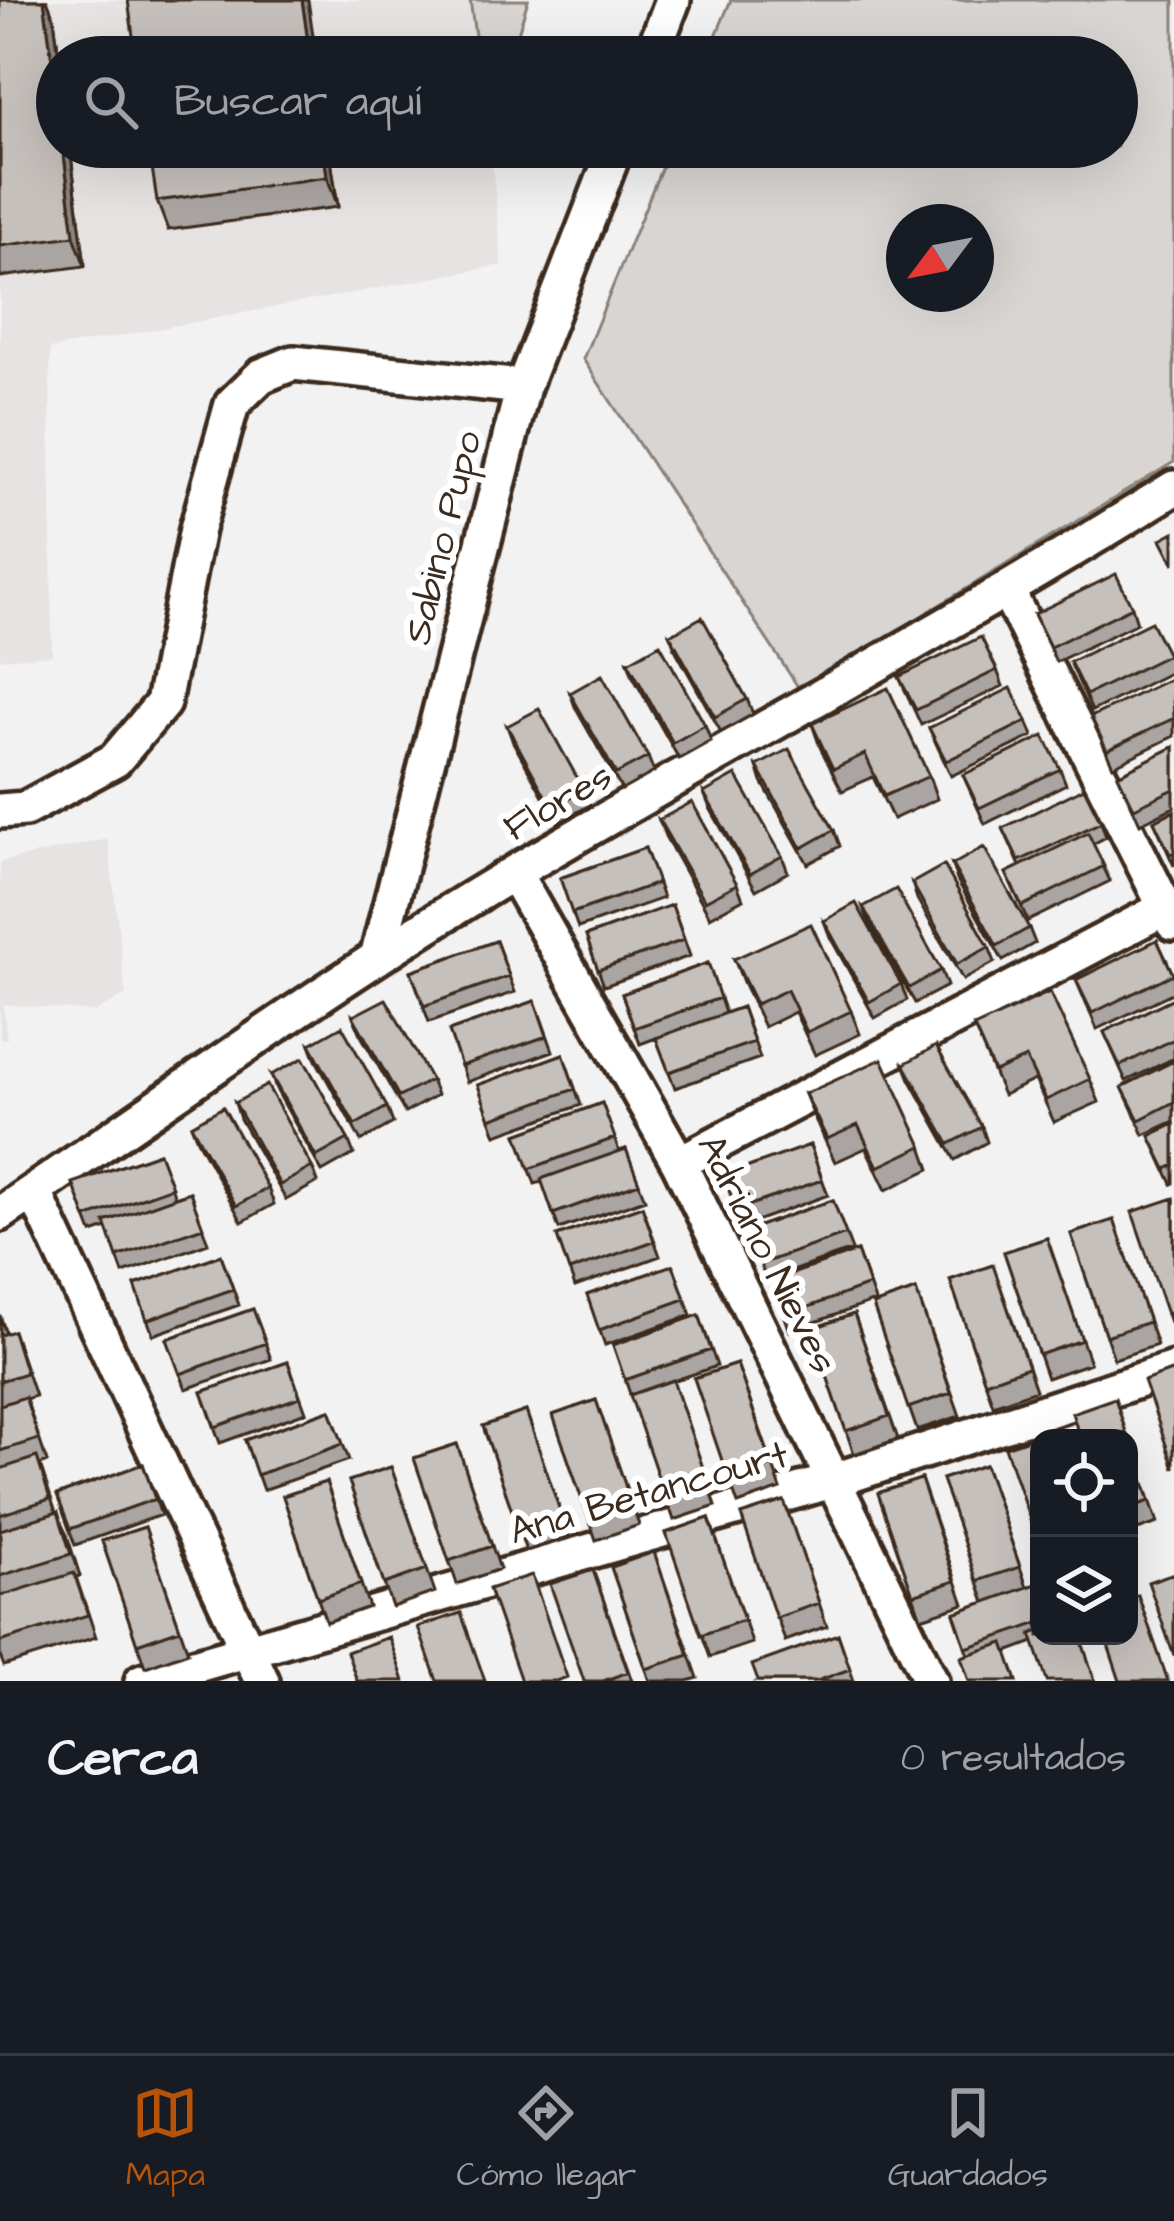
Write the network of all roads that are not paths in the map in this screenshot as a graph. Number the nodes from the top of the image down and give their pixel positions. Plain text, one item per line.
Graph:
1 (673, 0) edge
2 (659, 36) edge
3 (608, 168) edge
4 (523, 387) junction
5 (1174, 488) edge
6 (1008, 592) junction
7 (0, 811) edge
8 (514, 873) junction
9 (1169, 917) edge
10 (377, 958) junction
11 (679, 1163) junction
12 (34, 1191) junction
13 (0, 1214) edge
14 (1174, 1370) edge
15 (835, 1480) junction
16 (254, 1667) edge
17 (142, 1681) edge
18 (931, 1681) edge

1 - 2 street
3 - 4 street, Sabino Pupo
4 - 7 street
4 - 10 street, Sabino Pupo
5 - 6 street, Flores
6 - 8 street, Flores
6 - 9 street
8 - 10 street, Flores
8 - 11 street, Adriano Nieves
9 - 11 street
10 - 12 street, Flores
11 - 15 street, Adriano Nieves
12 - 13 street, Flores
12 - 16 street
14 - 15 street, Ana Betancourt
15 - 16 street, Ana Betancourt
15 - 18 street, Adriano Nieves
16 - 17 street, Ana Betancourt

